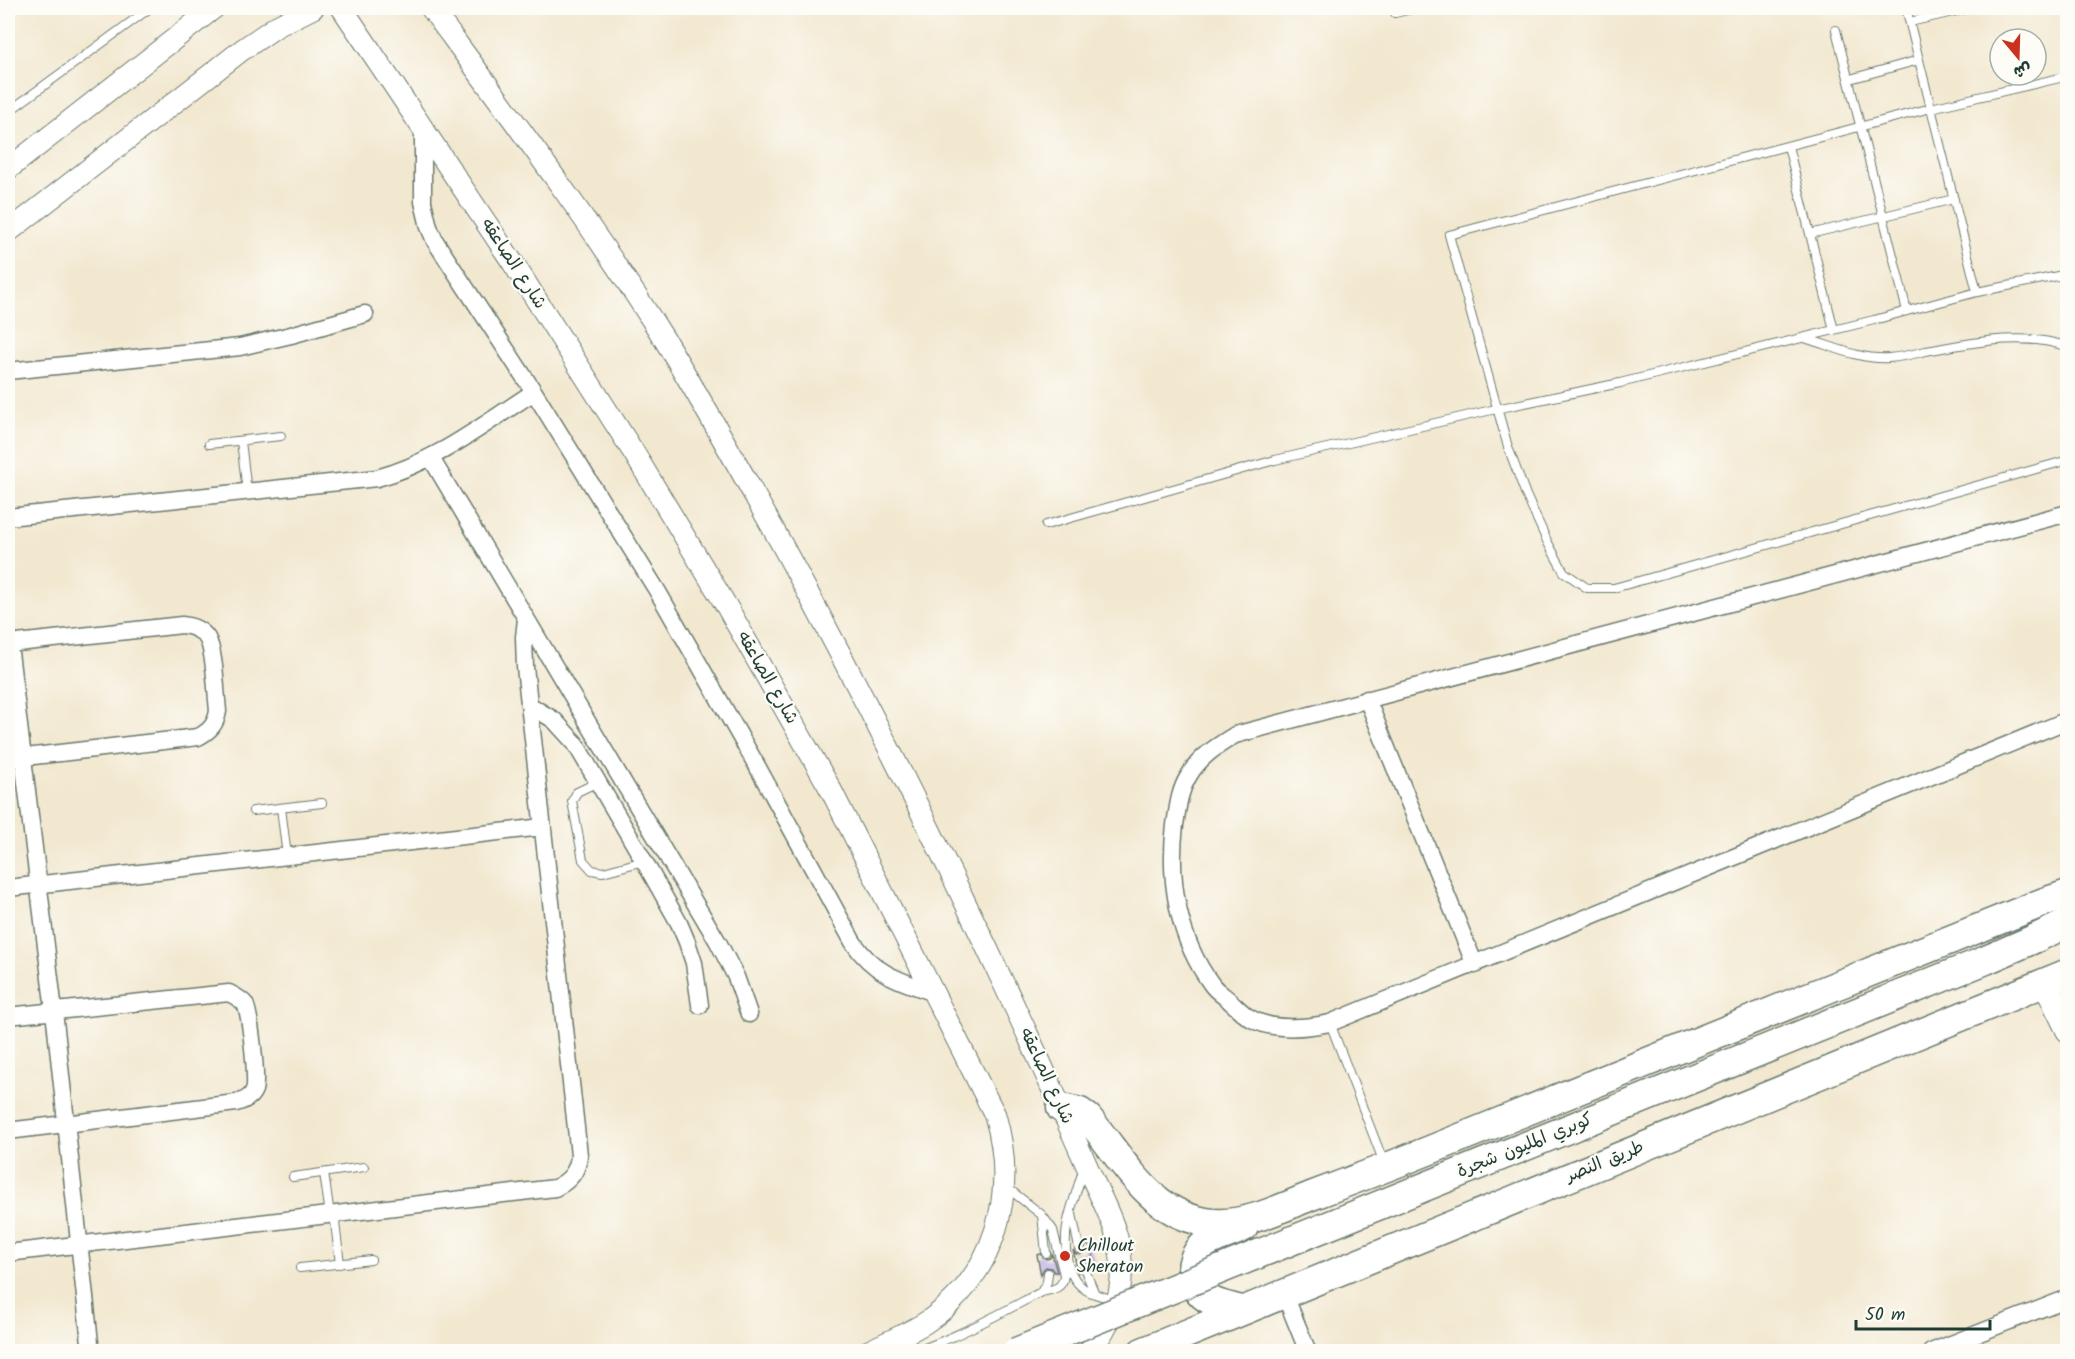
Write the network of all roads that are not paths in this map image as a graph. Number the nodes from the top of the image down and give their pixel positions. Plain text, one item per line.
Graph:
1 (150, 8) edge
2 (214, 8) edge
3 (313, 8) edge
4 (342, 8) edge
5 (431, 8) edge
6 (1394, 8) edge
7 (1416, 8) edge
8 (1906, 8) edge
9 (1970, 8) edge
10 (1910, 22) junction
11 (1836, 30) dead end
12 (1919, 60) junction
13 (2067, 76) edge
14 (1850, 79) junction
15 (1931, 108) junction
16 (8, 112) edge
17 (1862, 126) junction
18 (423, 129) junction
19 (1788, 146) junction
20 (8, 169) edge
21 (1954, 200) junction
22 (1884, 215) junction
23 (8, 232) edge
24 (1810, 234) junction
25 (2067, 274) edge
26 (1977, 292) junction
27 (1907, 311) junction
28 (365, 314) dead end
29 (1834, 330) junction
30 (1804, 338) junction
31 (2067, 347) edge
32 (8, 371) edge
33 (534, 392) junction
34 (1496, 409) junction
35 (281, 436) dead end
36 (241, 441) junction
37 (209, 444) dead end
38 (430, 458) junction
39 (2067, 460) edge
40 (247, 492) junction
41 (2067, 513) edge
42 (8, 517) edge
43 (1046, 525) dead end
44 (526, 619) junction
45 (8, 641) edge
46 (1367, 699) junction
47 (529, 705) junction
48 (2067, 720) edge
49 (15, 758) edge
50 (598, 782) junction
51 (322, 803) dead end
52 (281, 808) junction
53 (253, 811) dead end
54 (543, 826) junction
55 (287, 856) junction
56 (644, 861) junction
57 (38, 885) junction
58 (8, 888) edge
59 (2067, 894) edge
60 (2067, 923) edge
61 (1475, 965) junction
62 (2056, 978) edge
63 (935, 993) junction
64 (700, 1005) dead end
65 (54, 1011) junction
66 (749, 1014) dead end
67 (8, 1016) edge
68 (1330, 1023) junction
69 (2067, 1030) edge
70 (1061, 1108) junction
71 (67, 1124) junction
72 (8, 1131) edge
73 (1086, 1163) junction
74 (364, 1167) dead end
75 (1386, 1168) junction
76 (324, 1173) junction
77 (293, 1177) dead end
78 (1005, 1186) junction
79 (1071, 1209) junction
80 (332, 1215) junction
81 (1042, 1215) junction
82 (1261, 1215) junction
83 (80, 1245) junction
84 (1079, 1248) dead end
85 (8, 1253) edge
86 (1047, 1253) dead end
87 (371, 1260) dead end
88 (340, 1264) junction
89 (300, 1268) dead end
90 (1085, 1270) dead end
91 (1048, 1273) dead end
92 (1041, 1292) junction
93 (1284, 1293) junction
94 (1095, 1294) junction
95 (2067, 1298) edge
96 (1118, 1301) junction
97 (1241, 1310) junction
98 (91, 1352) edge
99 (867, 1352) edge
100 (914, 1352) edge
101 (1016, 1352) edge
102 (1088, 1352) edge
103 (1142, 1352) edge
104 (1308, 1352) edge
105 (1931, 1352) edge

1 - 16 lane
2 - 20 street
3 - 23 street
4 - 18 street, شارع الصاعقه
5 - 70 street, شارع الصاعقه
6 - 7 lane
8 - 10 lane
9 - 10 lane
10 - 12 lane
11 - 14 lane
12 - 14 lane
12 - 15 lane
13 - 15 lane
14 - 17 lane
15 - 17 lane
15 - 21 lane
17 - 19 lane
17 - 22 lane
18 - 33 street
18 - 63 street, شارع الصاعقه
19 - 24 lane
19 - 34 lane
21 - 22 lane
21 - 26 lane
22 - 24 lane
22 - 27 lane
24 - 29 lane
25 - 26 lane
26 - 27 lane
27 - 29 lane
28 - 32 street
29 - 30 lane
30 - 31 lane
30 - 34 lane
33 - 38 street
33 - 63 street
34 - 39 lane
34 - 43 lane
35 - 36 lane
36 - 37 lane
36 - 40 lane
38 - 40 street
38 - 44 street
40 - 42 street
41 - 46 street
44 - 47 street
44 - 66 street
45 - 49 street
45 - 49 street
46 - 61 street
46 - 68 street
47 - 50 street
47 - 54 street
48 - 61 street
49 - 57 street
50 - 56 street
50 - 56 lane
51 - 52 lane
52 - 53 lane
52 - 55 lane
54 - 55 street
54 - 80 street
55 - 57 street
56 - 64 street
57 - 58 street
57 - 65 street
59 - 75 highway
60 - 101 highway, كوبري المليون شجرة, bridge
61 - 68 street
62 - 69 main road
62 - 93 highway, طريق النصر
63 - 78 street, شارع الصاعقه
65 - 67 street
65 - 71 street
65 - 71 street
68 - 75 lane
70 - 73 street, شارع الصاعقه
70 - 82 highway
71 - 72 street
71 - 83 street
73 - 79 lane
73 - 96 street, شارع الصاعقه
74 - 76 lane
75 - 82 highway
76 - 77 lane
76 - 80 lane
78 - 81 lane
78 - 99 street, شارع الصاعقه
79 - 84 lane
79 - 94 lane
80 - 83 street
80 - 88 lane
81 - 86 lane
81 - 92 lane
82 - 97 highway
83 - 85 street
83 - 98 street
87 - 88 lane
88 - 89 lane
90 - 94 lane
91 - 92 lane
92 - 100 lane
93 - 97 highway, طريق النصر
93 - 104 street
94 - 96 lane
95 - 105 street
96 - 102 street, شارع الصاعقه
97 - 103 highway, طريق النصر

